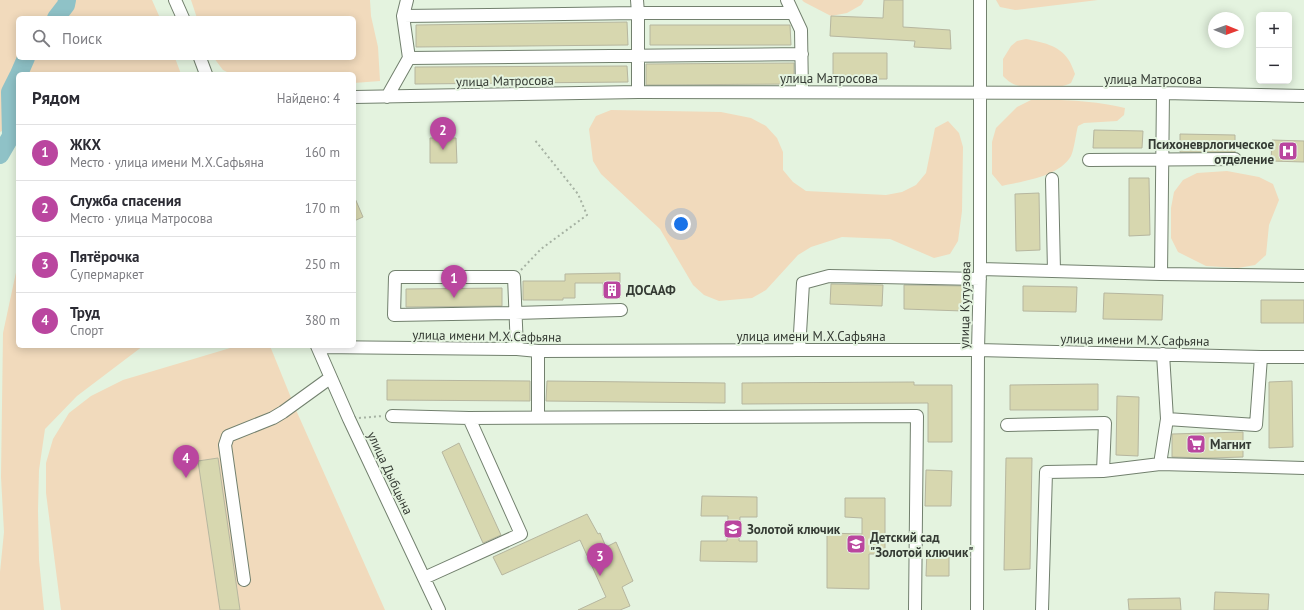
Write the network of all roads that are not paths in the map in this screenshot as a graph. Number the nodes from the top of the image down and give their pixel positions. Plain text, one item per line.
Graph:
1 (175, 0) edge
2 (407, 0) edge
3 (637, 0) edge
4 (787, 0) edge
5 (980, 0) edge
6 (638, 13) junction
7 (793, 13) junction
8 (182, 16) edge
9 (403, 16) junction
10 (802, 54) junction
11 (638, 56) junction
12 (409, 58) junction
13 (201, 60) edge
14 (205, 72) edge
15 (638, 92) junction
16 (802, 92) junction
17 (980, 93) junction
18 (1163, 93) junction
19 (1304, 96) edge
20 (356, 97) edge
21 (387, 97) junction
22 (1235, 159) dead end
23 (1089, 160) dead end
24 (1162, 160) junction
25 (1052, 179) dead end
26 (1054, 271) junction
27 (980, 274) junction
28 (1161, 274) junction
29 (1304, 276) edge
30 (621, 310) dead end
31 (515, 313) junction
32 (356, 347) edge
33 (317, 348) edge
34 (517, 349) junction
35 (799, 350) junction
36 (978, 350) junction
37 (538, 351) junction
38 (1163, 354) junction
39 (1261, 357) junction
40 (1304, 357) edge
41 (330, 378) junction
42 (392, 416) road end
43 (538, 417) junction
44 (469, 418) junction
45 (1167, 419) junction
46 (1007, 425) dead end
47 (1160, 464) junction
48 (1304, 465) edge
49 (1103, 471) junction
50 (424, 578) junction
51 (244, 580) dead end
52 (439, 610) edge
53 (915, 610) edge
54 (977, 610) edge
55 (1042, 610) edge

1 - 8 street
2 - 9 street
3 - 6 street
4 - 7 street
5 - 17 street, улица Кутузова
6 - 7 street
6 - 9 street
6 - 11 street
7 - 10 street
9 - 12 street
10 - 11 street
10 - 16 street
11 - 12 street
11 - 15 street
12 - 21 street
13 - 14 street
15 - 16 street, улица Матросова
15 - 21 street, улица Матросова
16 - 17 street, улица Матросова
17 - 18 street, улица Матросова
17 - 27 street, улица Кутузова
18 - 19 street, улица Матросова
18 - 24 street
20 - 21 street, улица Матросова
22 - 24 street
23 - 24 street
24 - 28 street
25 - 26 street
26 - 27 street
26 - 28 street
27 - 35 street
27 - 36 street, улица Кутузова
28 - 29 street
30 - 31 street
31 - 31 street
31 - 34 street
32 - 34 street, улица имени М.Х.Сафьяна
33 - 41 street, улица Дыбцына
34 - 37 street, улица имени М.Х.Сафьяна
35 - 36 street, улица имени М.Х.Сафьяна
35 - 37 street, улица имени М.Х.Сафьяна
36 - 38 street, улица имени М.Х.Сафьяна
36 - 54 street, улица Кутузова
37 - 43 street
38 - 39 street, улица имени М.Х.Сафьяна
38 - 45 street
39 - 40 street, улица имени М.Х.Сафьяна
39 - 45 street
41 - 50 street, улица Дыбцына
41 - 51 street
42 - 44 street
43 - 44 street
43 - 53 street
44 - 50 street
45 - 47 street
46 - 49 street
47 - 48 street
47 - 49 street
49 - 55 street
50 - 52 street, улица Дыбцына

